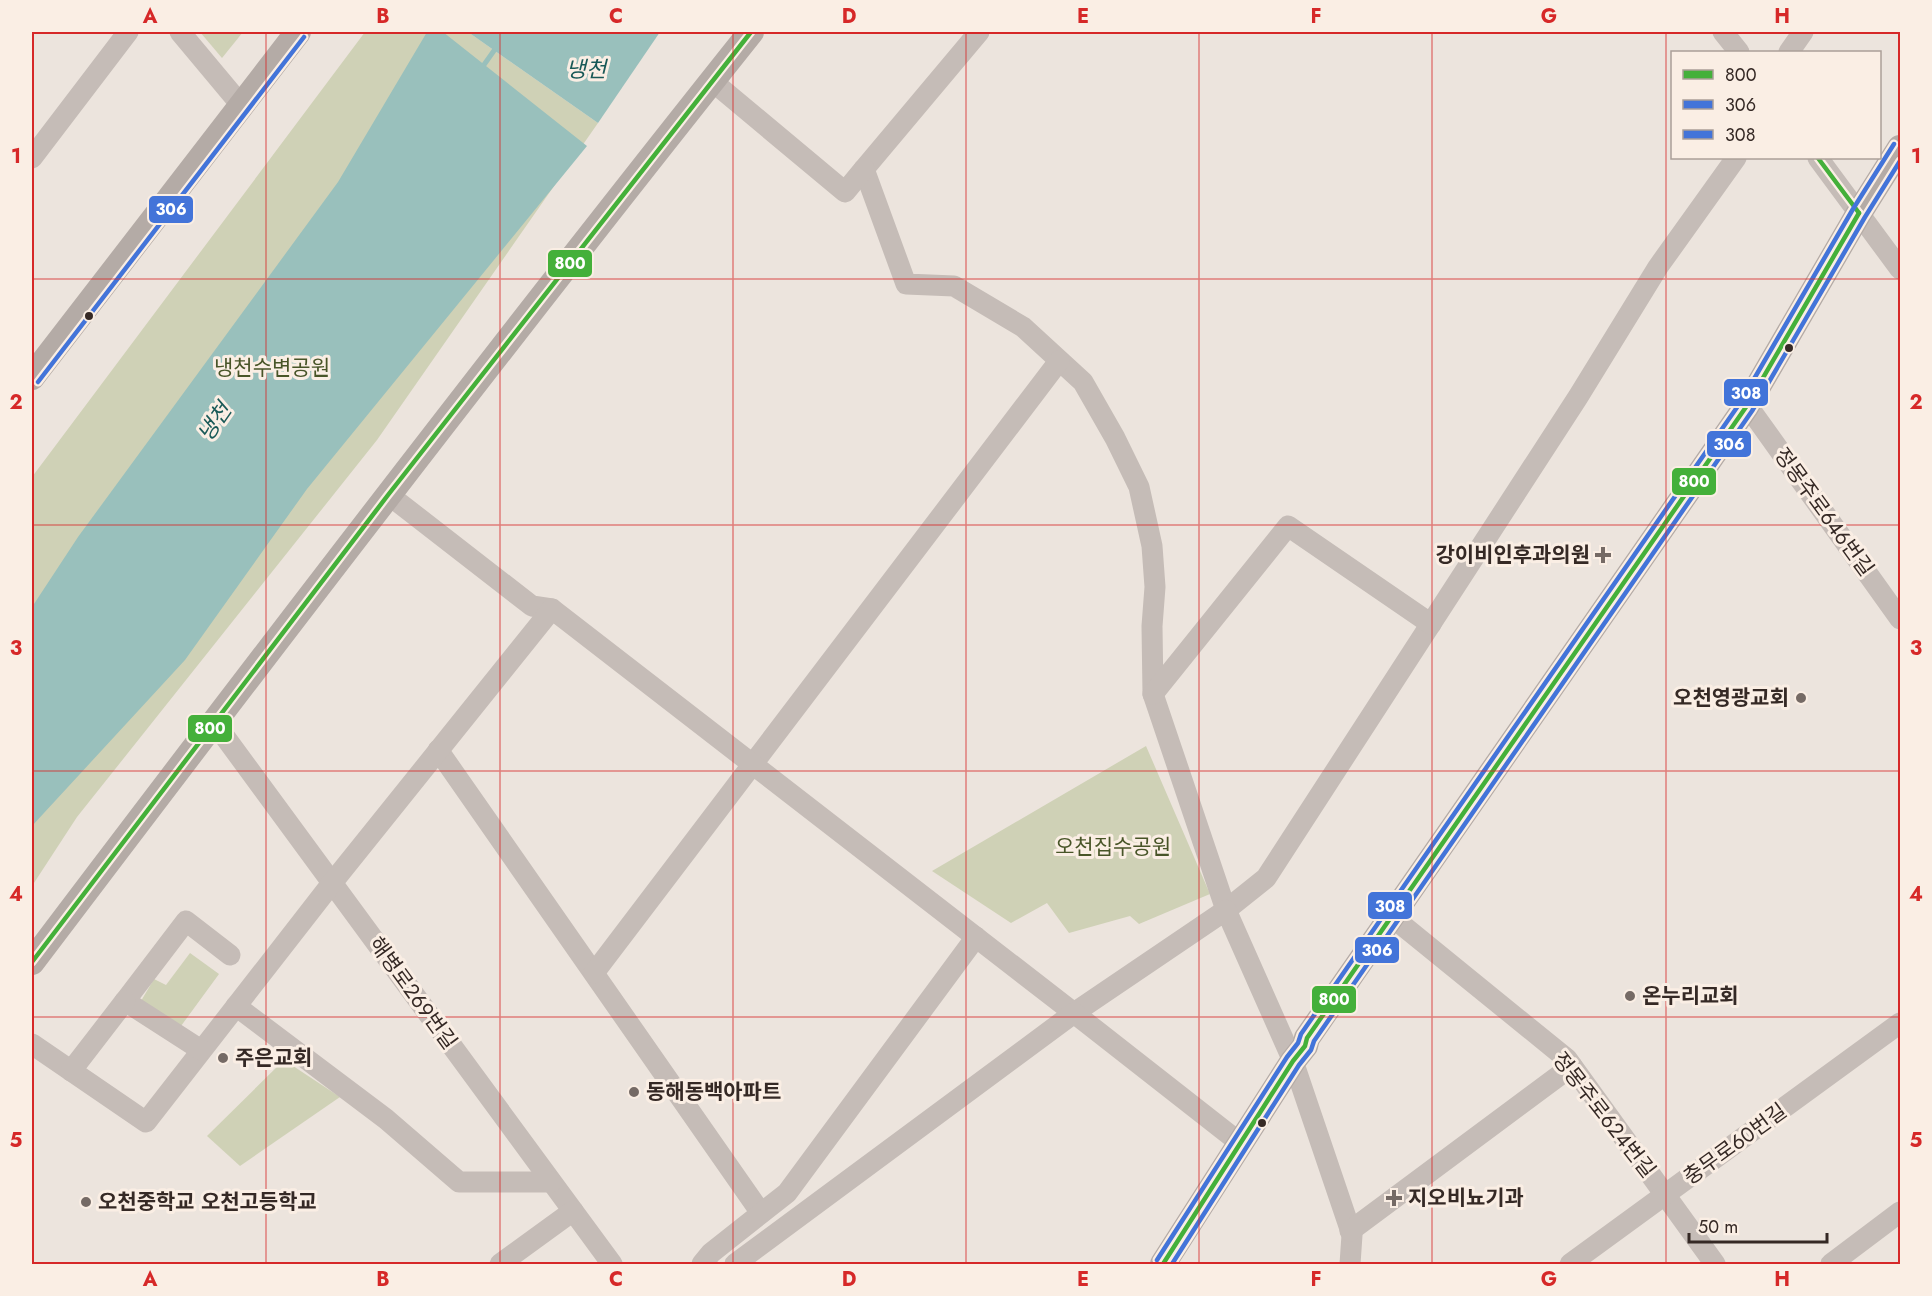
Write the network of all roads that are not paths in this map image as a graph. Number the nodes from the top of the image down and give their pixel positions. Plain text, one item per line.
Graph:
1 (128, 32) edge
2 (180, 32) edge
3 (298, 32) edge
4 (751, 32) edge
5 (979, 32) edge
6 (1724, 32) edge
7 (1803, 32) edge
8 (1738, 51) edge
9 (1790, 51) edge
10 (712, 81) junction
11 (241, 105) junction
12 (1900, 148) edge
13 (38, 150) edge
14 (1735, 159) edge
15 (1819, 159) edge
16 (864, 169) junction
17 (1859, 213) junction
18 (1900, 268) edge
19 (1059, 361) junction
20 (32, 377) edge
21 (1747, 405) junction
22 (389, 495) junction
23 (552, 609) junction
24 (1900, 619) edge
25 (1431, 624) junction
26 (1153, 694) junction
27 (214, 722) junction
28 (438, 750) junction
29 (753, 765) junction
30 (332, 883) junction
31 (1226, 910) junction
32 (1391, 916) junction
33 (976, 937) junction
34 (230, 955) dead end
35 (32, 962) edge
36 (594, 973) junction
37 (125, 1002) junction
38 (236, 1006) junction
39 (1074, 1013) junction
40 (1900, 1023) edge
41 (32, 1044) edge
42 (201, 1050) junction
43 (1293, 1061) junction
44 (1572, 1066) junction
45 (71, 1071) junction
46 (1240, 1143) junction
47 (551, 1182) junction
48 (1665, 1195) junction
49 (573, 1211) junction
50 (1900, 1212) edge
51 (761, 1213) junction
52 (1350, 1231) junction
53 (500, 1264) edge
54 (612, 1264) edge
55 (702, 1264) edge
56 (735, 1264) edge
57 (1163, 1264) edge
58 (1350, 1264) edge
59 (1570, 1264) edge
60 (1715, 1264) edge
61 (1832, 1264) edge

1 - 13 street
2 - 11 street
3 - 11 main road
4 - 10 main road
5 - 16 street
6 - 8 street
7 - 9 street
10 - 16 street
10 - 22 main road
11 - 20 main road
12 - 17 main road
14 - 25 street
15 - 17 street
16 - 19 street
17 - 18 street
17 - 21 main road
19 - 26 street
19 - 29 street
21 - 24 street, 정몽주로646번길
21 - 32 main road
22 - 23 street
22 - 27 main road
23 - 28 street
23 - 29 street
25 - 26 street
25 - 31 street
26 - 31 street
27 - 30 street, 해병로269번길
27 - 35 main road
28 - 30 street
28 - 36 street
29 - 33 street
29 - 36 street
30 - 38 street
30 - 47 street, 해병로269번길
31 - 39 street
31 - 43 street
32 - 43 main road
32 - 44 street, 정몽주로624번길
33 - 39 street
33 - 51 street
34 - 37 street
36 - 51 street
37 - 42 street
37 - 45 street
38 - 42 street
38 - 47 street
39 - 46 street
39 - 56 street
40 - 48 street, 충무로60번길
41 - 45 street
42 - 45 street
43 - 46 main road
43 - 52 street
44 - 48 street, 정몽주로624번길
44 - 52 street
46 - 57 main road
47 - 49 street, 해병로269번길
48 - 59 street, 충무로60번길
48 - 60 street, 정몽주로624번길
49 - 53 street
49 - 54 street, 해병로269번길
50 - 61 street
51 - 55 street
52 - 58 street

